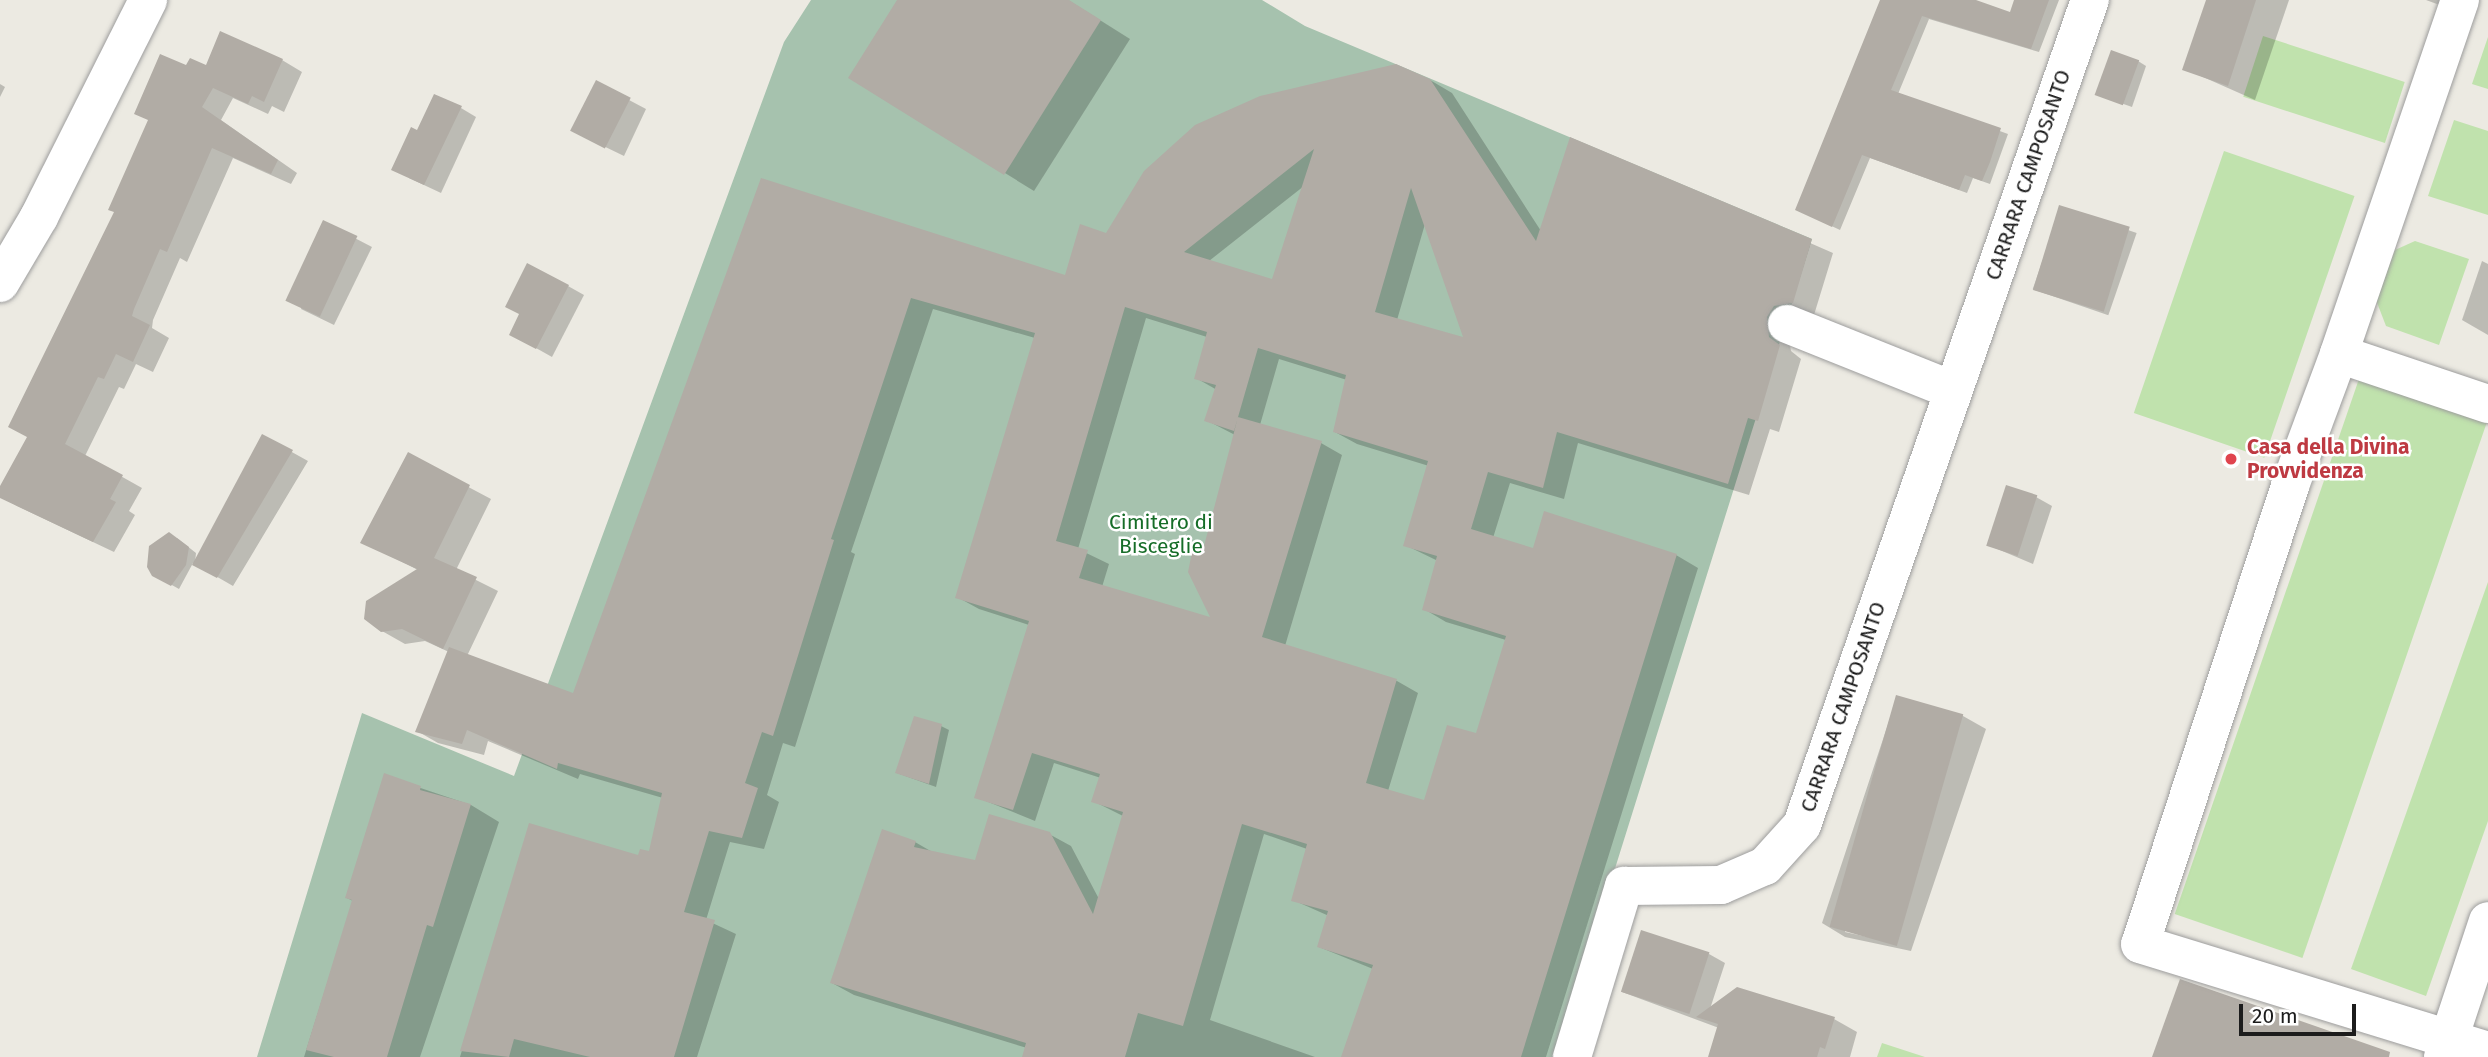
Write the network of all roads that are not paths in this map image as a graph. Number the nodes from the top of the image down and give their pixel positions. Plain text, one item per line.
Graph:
1 (148, 0) edge
2 (2091, 0) edge
3 (2460, 0) edge
4 (0, 283) edge
5 (1787, 324) dead end
6 (2339, 354) junction
7 (1952, 390) junction
8 (2488, 404) edge
9 (2488, 921) edge
10 (2446, 1048) edge
11 (2488, 1051) edge
12 (1572, 1057) edge

1 - 4 lane
2 - 7 lane, CARRARA CAMPOSANTO
3 - 6 lane
5 - 7 lane
6 - 8 lane
6 - 10 lane
7 - 12 lane, CARRARA CAMPOSANTO
9 - 10 lane
10 - 11 lane

